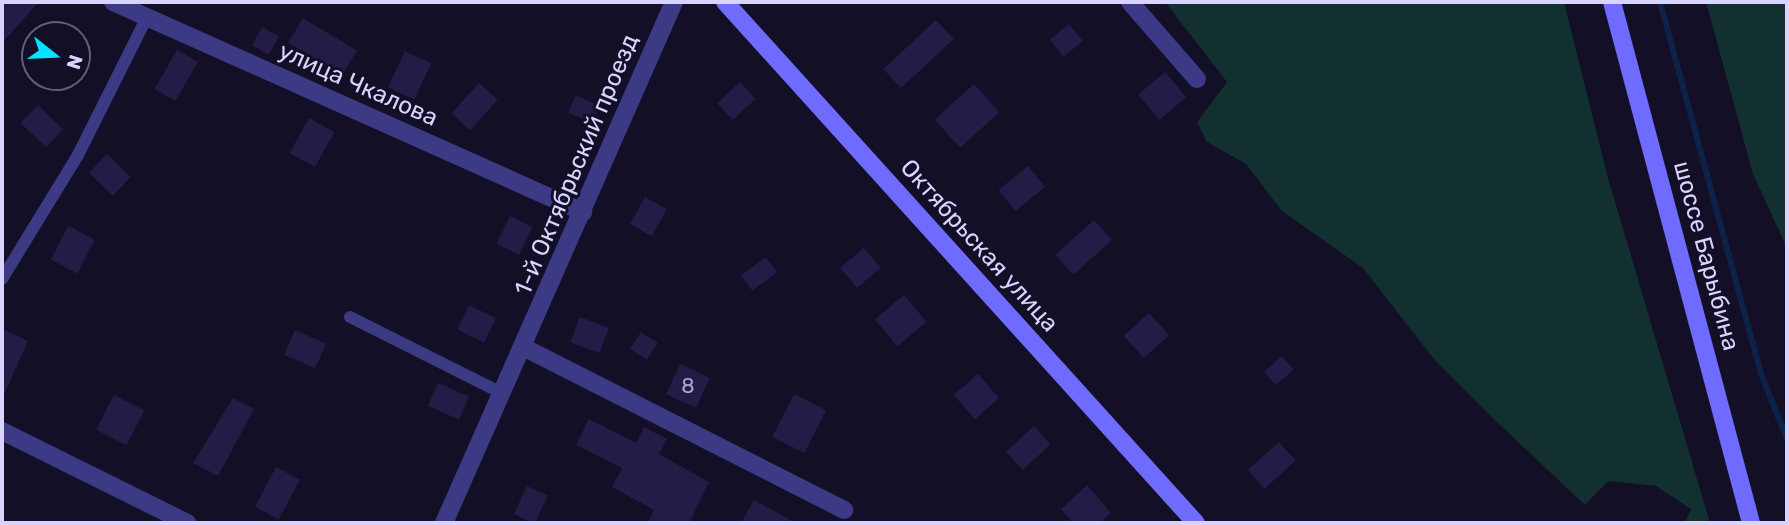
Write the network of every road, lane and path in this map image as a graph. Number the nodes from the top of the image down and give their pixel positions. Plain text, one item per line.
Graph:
1 (113, 2) edge
2 (674, 2) edge
3 (725, 2) edge
4 (1130, 2) edge
5 (1612, 2) edge
6 (147, 17) junction
7 (1197, 79) dead end
8 (583, 212) junction
9 (2, 279) edge
10 (350, 317) dead end
11 (525, 348) junction
12 (504, 394) junction
13 (2, 431) edge
14 (844, 510) dead end
15 (187, 523) edge
16 (444, 523) edge
17 (1196, 523) edge
18 (1751, 523) edge

1 - 6 street, улица Чкалова
2 - 8 street, 1-й Октябрьский проезд
3 - 17 street, Октябрьская улица
4 - 7 street
5 - 18 street, шоссе Барыбина
6 - 8 street, улица Чкалова
6 - 9 lane
8 - 11 street, 1-й Октябрьский проезд
10 - 12 lane
11 - 12 street, 1-й Октябрьский проезд
11 - 14 street
12 - 16 street, 1-й Октябрьский проезд
13 - 15 street

